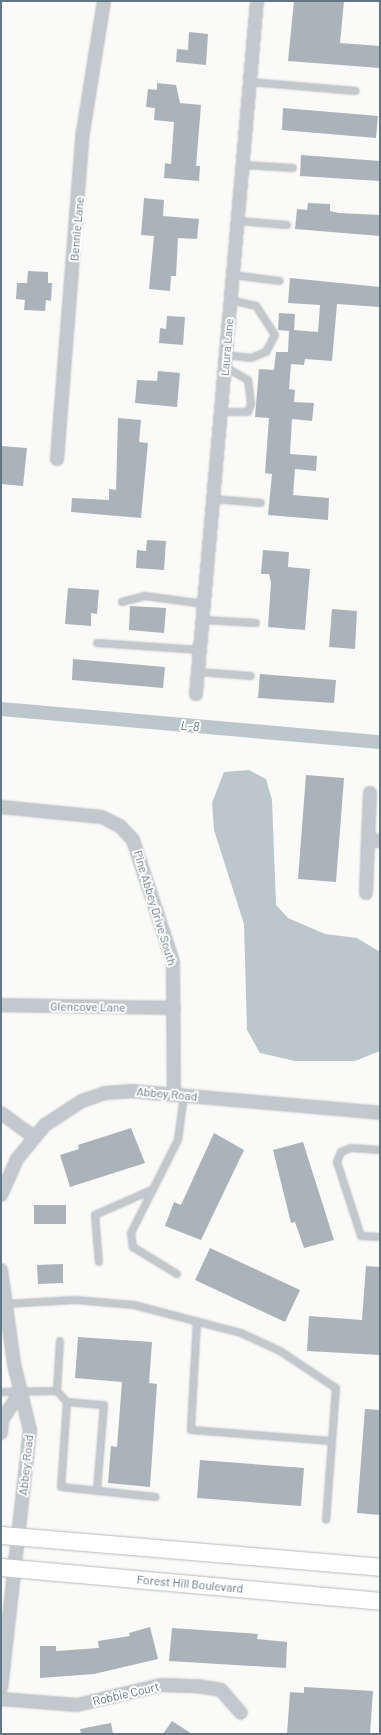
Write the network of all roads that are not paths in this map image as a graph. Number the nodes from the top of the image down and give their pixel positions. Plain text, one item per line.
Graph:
1 (104, 1) edge
2 (258, 1) edge
3 (250, 82) junction
4 (356, 91) dead end
5 (243, 165) junction
6 (293, 168) dead end
7 (238, 221) junction
8 (287, 225) dead end
9 (233, 275) junction
10 (280, 282) dead end
11 (231, 300) junction
12 (226, 361) junction
13 (221, 412) junction
14 (57, 459) dead end
15 (213, 499) junction
16 (262, 503) dead end
17 (122, 602) dead end
18 (204, 604) junction
19 (203, 620) junction
20 (256, 623) dead end
21 (97, 643) dead end
22 (200, 650) junction
23 (198, 672) junction
24 (251, 676) dead end
25 (196, 694) dead end
26 (370, 793) dead end
27 (1, 807) edge
28 (374, 840) edge
29 (366, 893) dead end
30 (1, 1005) edge
31 (174, 1008) junction
32 (179, 1094) junction
33 (1, 1113) edge
34 (380, 1113) edge
35 (34, 1137) junction
36 (380, 1150) edge
37 (152, 1190) junction
38 (1, 1195) edge
39 (380, 1237) edge
40 (99, 1262) dead end
41 (1, 1270) edge
42 (176, 1274) dead end
43 (5, 1304) junction
44 (197, 1321) junction
45 (60, 1341) dead end
46 (57, 1391) junction
47 (1, 1392) edge
48 (19, 1394) junction
49 (67, 1402) junction
50 (1, 1433) edge
51 (332, 1441) junction
52 (97, 1491) junction
53 (155, 1497) dead end
54 (326, 1520) dead end
55 (1, 1535) edge
56 (18, 1537) junction
57 (380, 1567) edge
58 (8, 1568) edge
59 (380, 1601) edge
60 (1, 1687) edge
61 (1, 1699) edge
62 (241, 1712) dead end

1 - 14 street, Bennie Lane
2 - 3 street, Laura Lane
3 - 4 lane
3 - 5 street, Laura Lane
5 - 6 lane
5 - 7 street, Laura Lane
7 - 8 lane
7 - 9 street, Laura Lane
9 - 10 lane
9 - 11 street, Laura Lane
11 - 12 street, Laura Lane
11 - 12 lane
12 - 13 street, Laura Lane
12 - 13 lane
13 - 15 street, Laura Lane
15 - 16 lane
15 - 18 street, Laura Lane
17 - 18 lane
18 - 19 street, Laura Lane
19 - 20 lane
19 - 22 street, Laura Lane
21 - 22 lane
22 - 23 street, Laura Lane
23 - 24 lane
23 - 25 street, Laura Lane
26 - 28 street
27 - 31 street, Pine Abbey Drive South
28 - 29 street
30 - 31 street, Glencove Lane
31 - 32 street, Pine Abbey Drive South
32 - 34 street, Abbey Road
32 - 35 street, Abbey Road
32 - 37 lane
33 - 35 street
35 - 38 street, Abbey Road
36 - 39 lane
37 - 40 lane
37 - 42 lane
41 - 43 street, Abbey Road
43 - 44 lane
43 - 48 street, Abbey Road
44 - 51 lane
44 - 51 lane
45 - 46 lane
46 - 48 lane
46 - 49 lane
47 - 48 lane
48 - 50 street
48 - 56 street, Abbey Road
49 - 52 lane
49 - 52 lane
51 - 54 lane
52 - 53 lane
55 - 56 main road
56 - 57 main road
56 - 58 street, Abbey Road
58 - 59 main road, Forest Hill Boulevard
58 - 60 street, Abbey Road
61 - 62 street, Robbie Court

